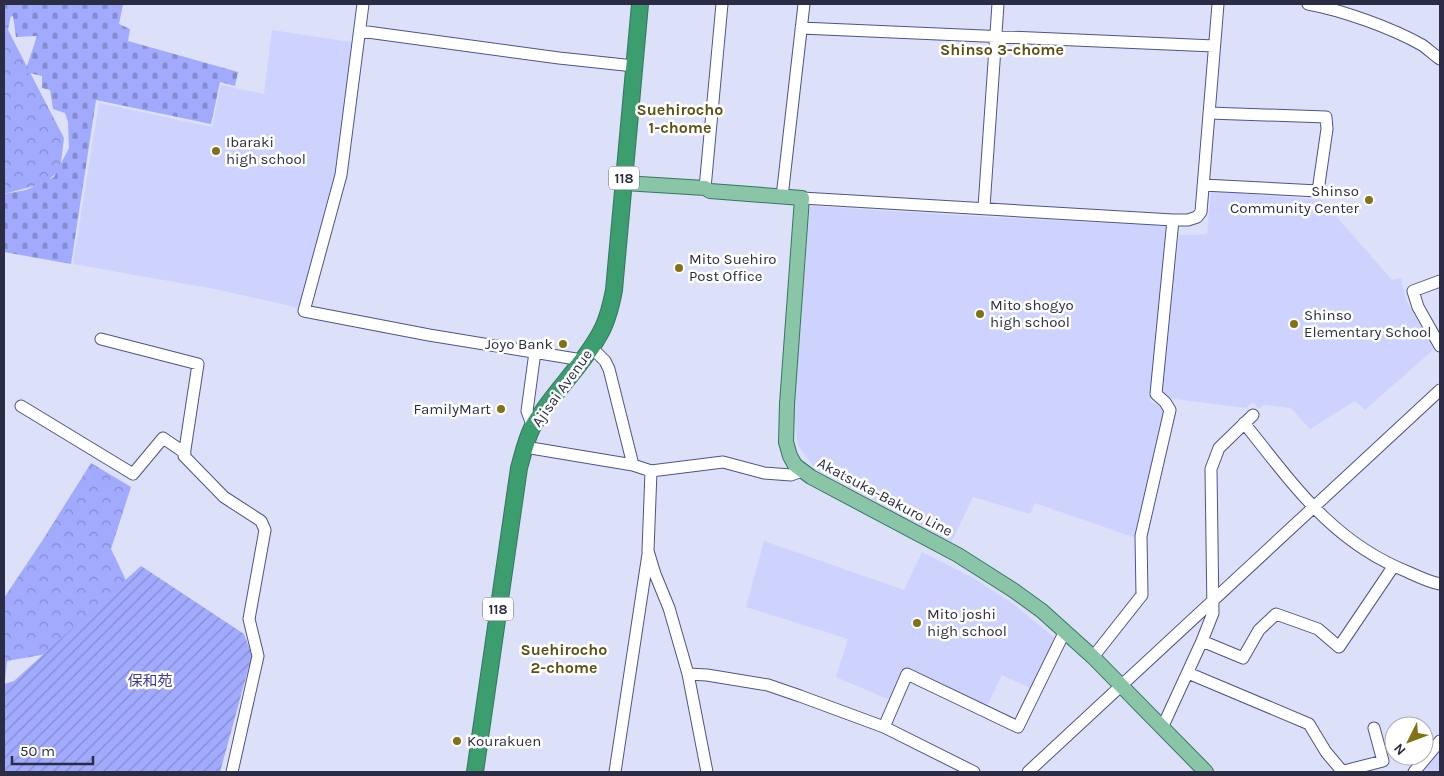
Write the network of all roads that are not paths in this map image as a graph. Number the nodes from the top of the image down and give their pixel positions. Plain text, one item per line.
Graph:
1 (363, 4) edge
2 (640, 4) edge
3 (722, 4) edge
4 (804, 4) edge
5 (998, 4) edge
6 (1218, 4) edge
7 (1308, 4) edge
8 (801, 28) junction
9 (360, 30) junction
10 (996, 37) junction
11 (1214, 46) junction
12 (1440, 59) edge
13 (634, 66) junction
14 (1210, 113) junction
15 (624, 183) junction
16 (1203, 185) junction
17 (705, 188) junction
18 (782, 197) junction
19 (802, 198) junction
20 (984, 208) junction
21 (1173, 220) junction
22 (1440, 281) edge
23 (101, 338) dead end
24 (1440, 346) edge
25 (535, 352) junction
26 (586, 353) junction
27 (1440, 390) edge
28 (21, 406) dead end
29 (533, 427) junction
30 (525, 447) junction
31 (185, 453) junction
32 (633, 466) junction
33 (651, 470) junction
34 (802, 471) junction
35 (1314, 509) junction
36 (648, 551) junction
37 (1393, 566) junction
38 (1440, 584) edge
39 (1212, 602) junction
40 (1065, 631) junction
41 (1202, 642) junction
42 (1093, 657) junction
43 (1188, 673) junction
44 (688, 674) junction
45 (1121, 686) junction
46 (884, 727) junction
47 (1162, 728) junction
48 (1374, 728) dead end
49 (1440, 741) edge
50 (232, 772) edge
51 (476, 772) edge
52 (615, 772) edge
53 (706, 772) edge
54 (974, 772) edge
55 (1028, 772) edge
56 (1206, 772) edge
57 (1341, 772) edge
58 (1414, 772) edge

1 - 9 street
2 - 13 highway, Ajisai Avenue / 118
3 - 17 street
4 - 8 street
5 - 10 street
6 - 11 street
7 - 12 street
8 - 10 street
8 - 18 street
9 - 13 street
9 - 25 street
10 - 11 street
10 - 20 street
11 - 14 street
13 - 15 highway, Ajisai Avenue / 118
14 - 16 street
14 - 16 street
15 - 17 main road
15 - 26 highway, Ajisai Avenue / 118
16 - 21 street
17 - 18 main road
18 - 19 main road
19 - 20 street
19 - 34 main road, Akatsuka-Bakuro Line
20 - 21 street
21 - 42 street
22 - 24 street
23 - 31 street
25 - 26 street
25 - 29 street
26 - 29 highway, Ajisai Avenue / 118
26 - 32 street
27 - 35 street
28 - 31 street
29 - 30 highway, Ajisai Avenue / 118
30 - 32 street
30 - 51 highway, Ajisai Avenue / 118
31 - 50 street
32 - 33 street
33 - 34 street
33 - 36 street
34 - 40 main road, Akatsuka-Bakuro Line
35 - 37 street
35 - 39 street
35 - 39 street
36 - 44 street
36 - 52 street
37 - 38 street
37 - 41 street
39 - 41 street
39 - 45 street
40 - 42 main road, Akatsuka-Bakuro Line
40 - 46 street
41 - 43 street
42 - 45 main road, Akatsuka-Bakuro Line
43 - 47 street
43 - 57 street
44 - 46 street
44 - 53 street
45 - 47 main road, Akatsuka-Bakuro Line
45 - 55 street
46 - 54 street
47 - 56 main road, Akatsuka-Bakuro Line
48 - 57 street
49 - 58 street

